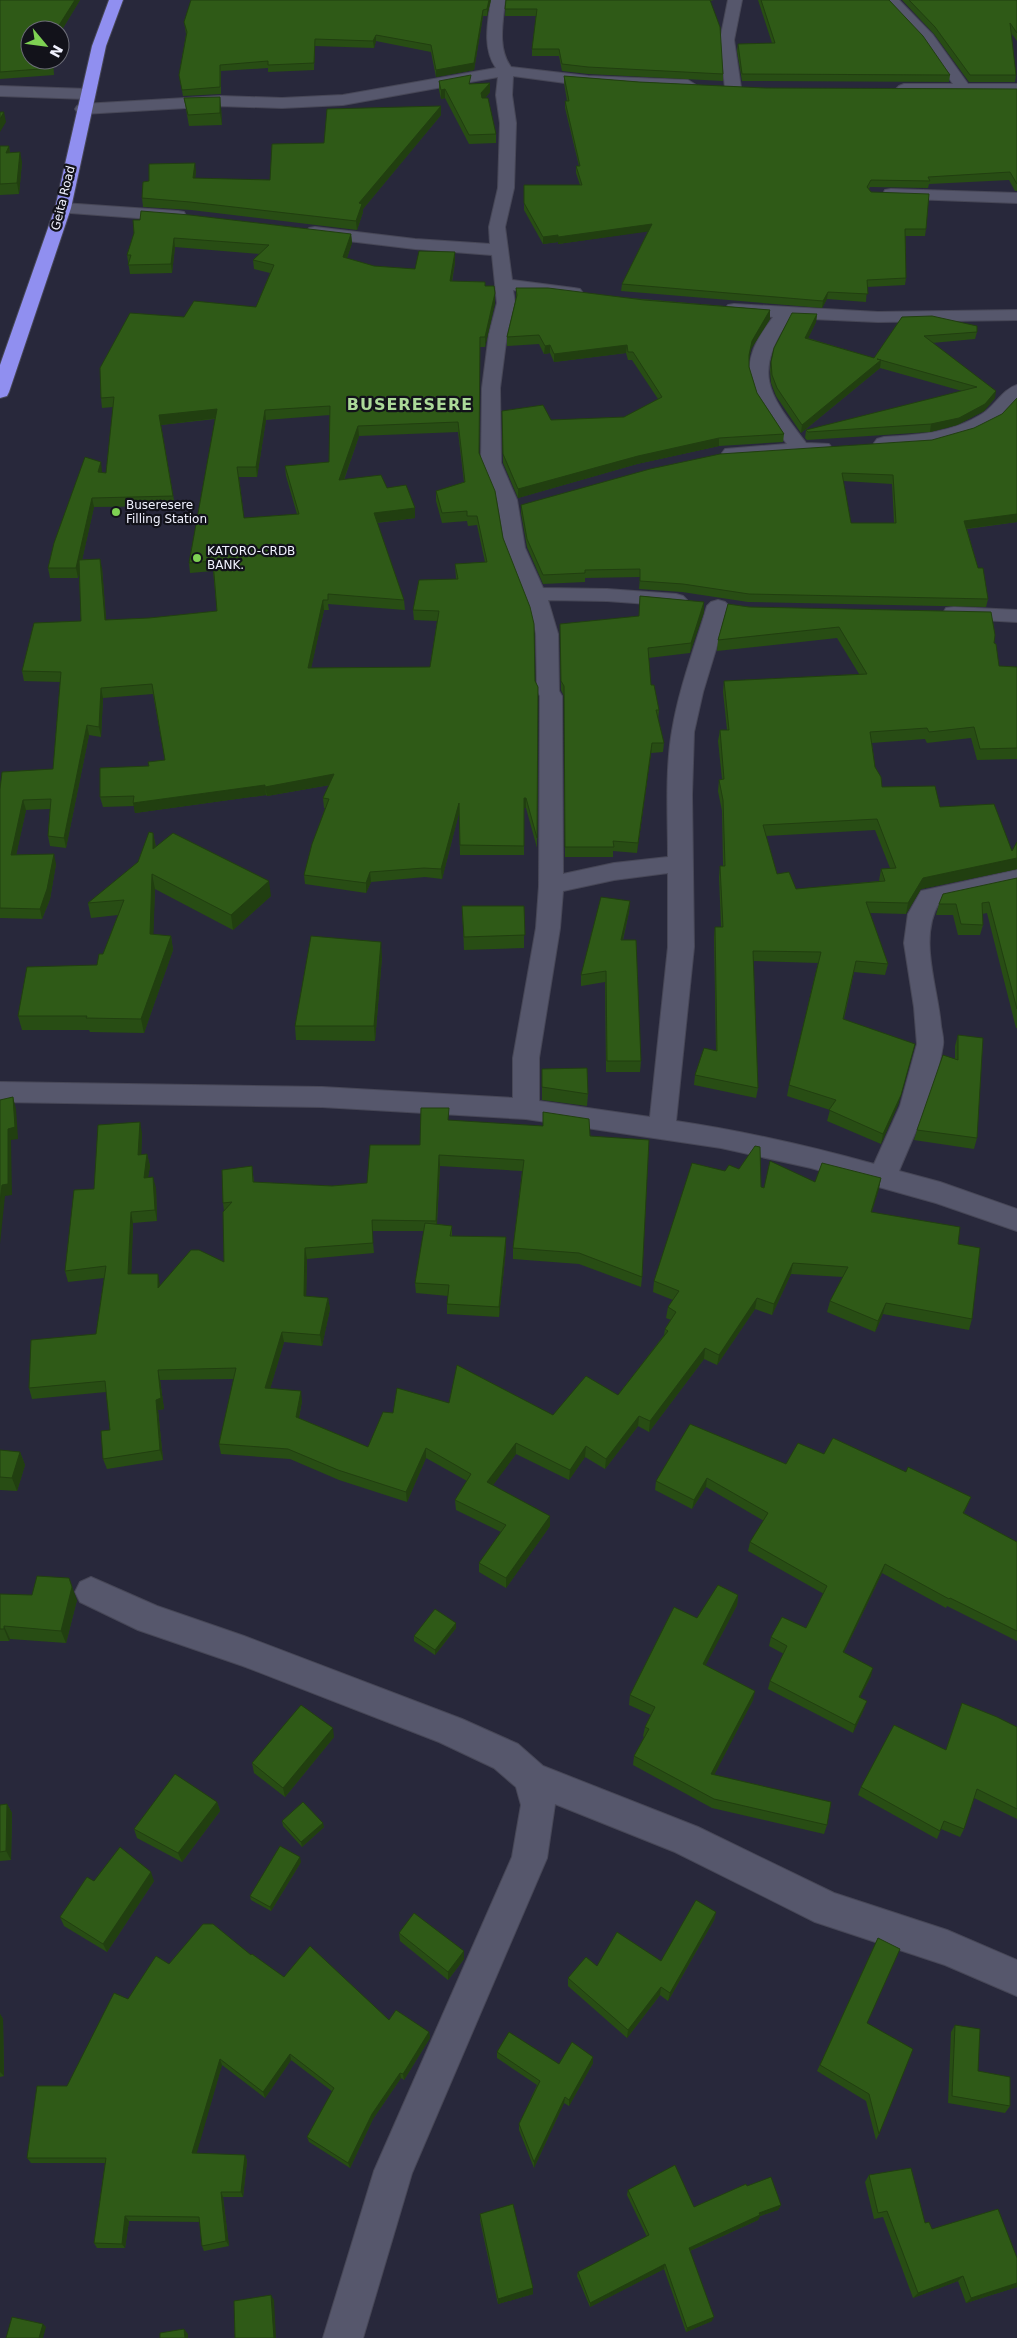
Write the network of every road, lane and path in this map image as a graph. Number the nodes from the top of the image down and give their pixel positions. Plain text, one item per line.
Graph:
1 (116, 0) edge
2 (498, 0) edge
3 (736, 0) edge
4 (891, 0) edge
5 (506, 71) junction
6 (733, 88) junction
7 (889, 88) edge
8 (963, 88) junction
9 (751, 89) edge
10 (1017, 89) edge
11 (0, 91) edge
12 (85, 101) junction
13 (876, 193) edge
14 (1017, 198) edge
15 (63, 208) junction
16 (191, 217) edge
17 (296, 230) edge
18 (500, 250) junction
19 (504, 284) junction
20 (594, 295) edge
21 (716, 307) edge
22 (785, 312) junction
23 (1017, 315) edge
24 (1017, 391) edge
25 (0, 392) edge
26 (802, 449) junction
27 (710, 456) edge
28 (535, 594) junction
29 (935, 612) edge
30 (1017, 616) edge
31 (680, 864) junction
32 (1017, 878) edge
33 (550, 886) junction
34 (0, 1092) edge
35 (526, 1109) junction
36 (662, 1128) junction
37 (882, 1177) junction
38 (1017, 1220) edge
39 (91, 1592) dead end
40 (531, 1778) junction
41 (1017, 1978) edge
42 (344, 2338) edge

1 - 12 highway, Geita Road
2 - 5 street
3 - 6 street
4 - 8 street
5 - 6 street
5 - 12 street
5 - 18 street
6 - 9 street
7 - 8 street
8 - 10 street
11 - 12 street
12 - 15 highway, Geita Road
13 - 14 street
15 - 16 street
15 - 25 highway, Geita Road
17 - 18 street
18 - 19 street
19 - 20 street
19 - 28 street
21 - 22 street
22 - 23 street
22 - 26 street
24 - 26 street
26 - 27 street
28 - 31 street
28 - 33 street
29 - 30 street
31 - 33 street
31 - 36 street
32 - 37 street
33 - 35 street
34 - 35 street
35 - 36 street
36 - 37 street
37 - 38 street
39 - 40 street
40 - 41 street
40 - 42 street

